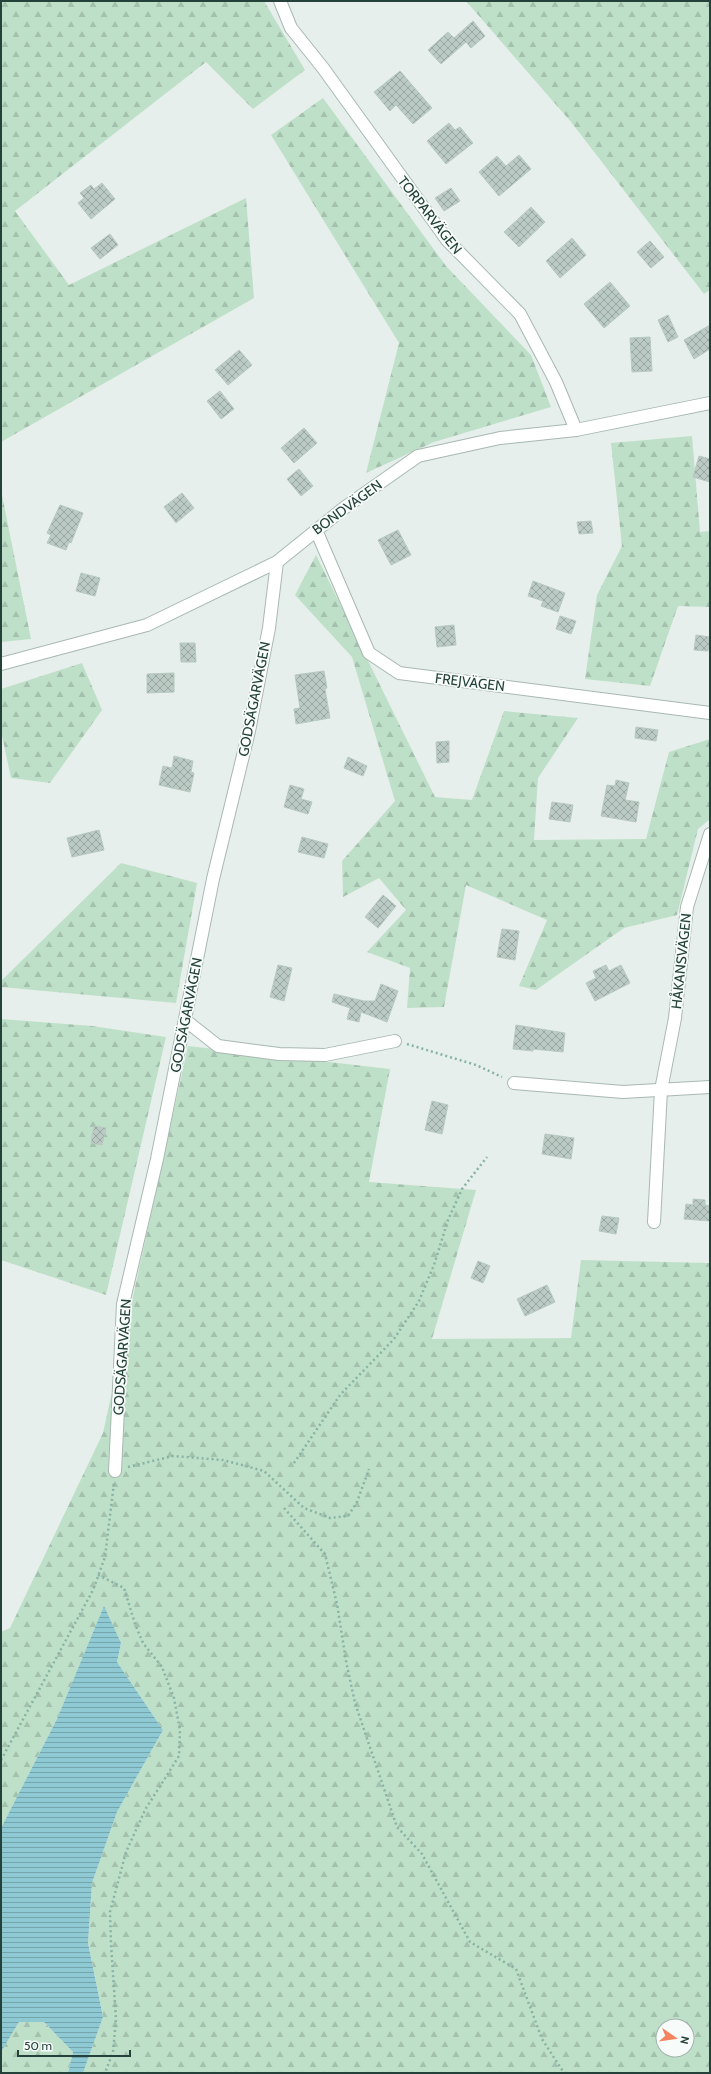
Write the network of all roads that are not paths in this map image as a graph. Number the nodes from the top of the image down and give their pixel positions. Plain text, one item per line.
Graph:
1 (280, 1) edge
2 (710, 403) edge
3 (576, 430) junction
4 (316, 530) junction
5 (277, 562) junction
6 (1, 664) edge
7 (710, 713) edge
8 (710, 834) edge
9 (185, 1020) junction
10 (395, 1041) road end
11 (514, 1083) road end
12 (710, 1087) edge
13 (661, 1090) junction
14 (654, 1222) dead end
15 (115, 1471) road end

1 - 3 street, TORPARVÄGEN
2 - 3 street, BONDVÄGEN
3 - 4 street, BONDVÄGEN
4 - 5 street, BONDVÄGEN
4 - 7 street, FREJVÄGEN
5 - 6 street, BONDVÄGEN
5 - 9 street, GODSÄGARVÄGEN
8 - 13 street, HÅKANSVÄGEN
9 - 10 street
9 - 15 street, GODSÄGARVÄGEN
11 - 13 street
12 - 13 street
13 - 14 street, HÅKANSVÄGEN

